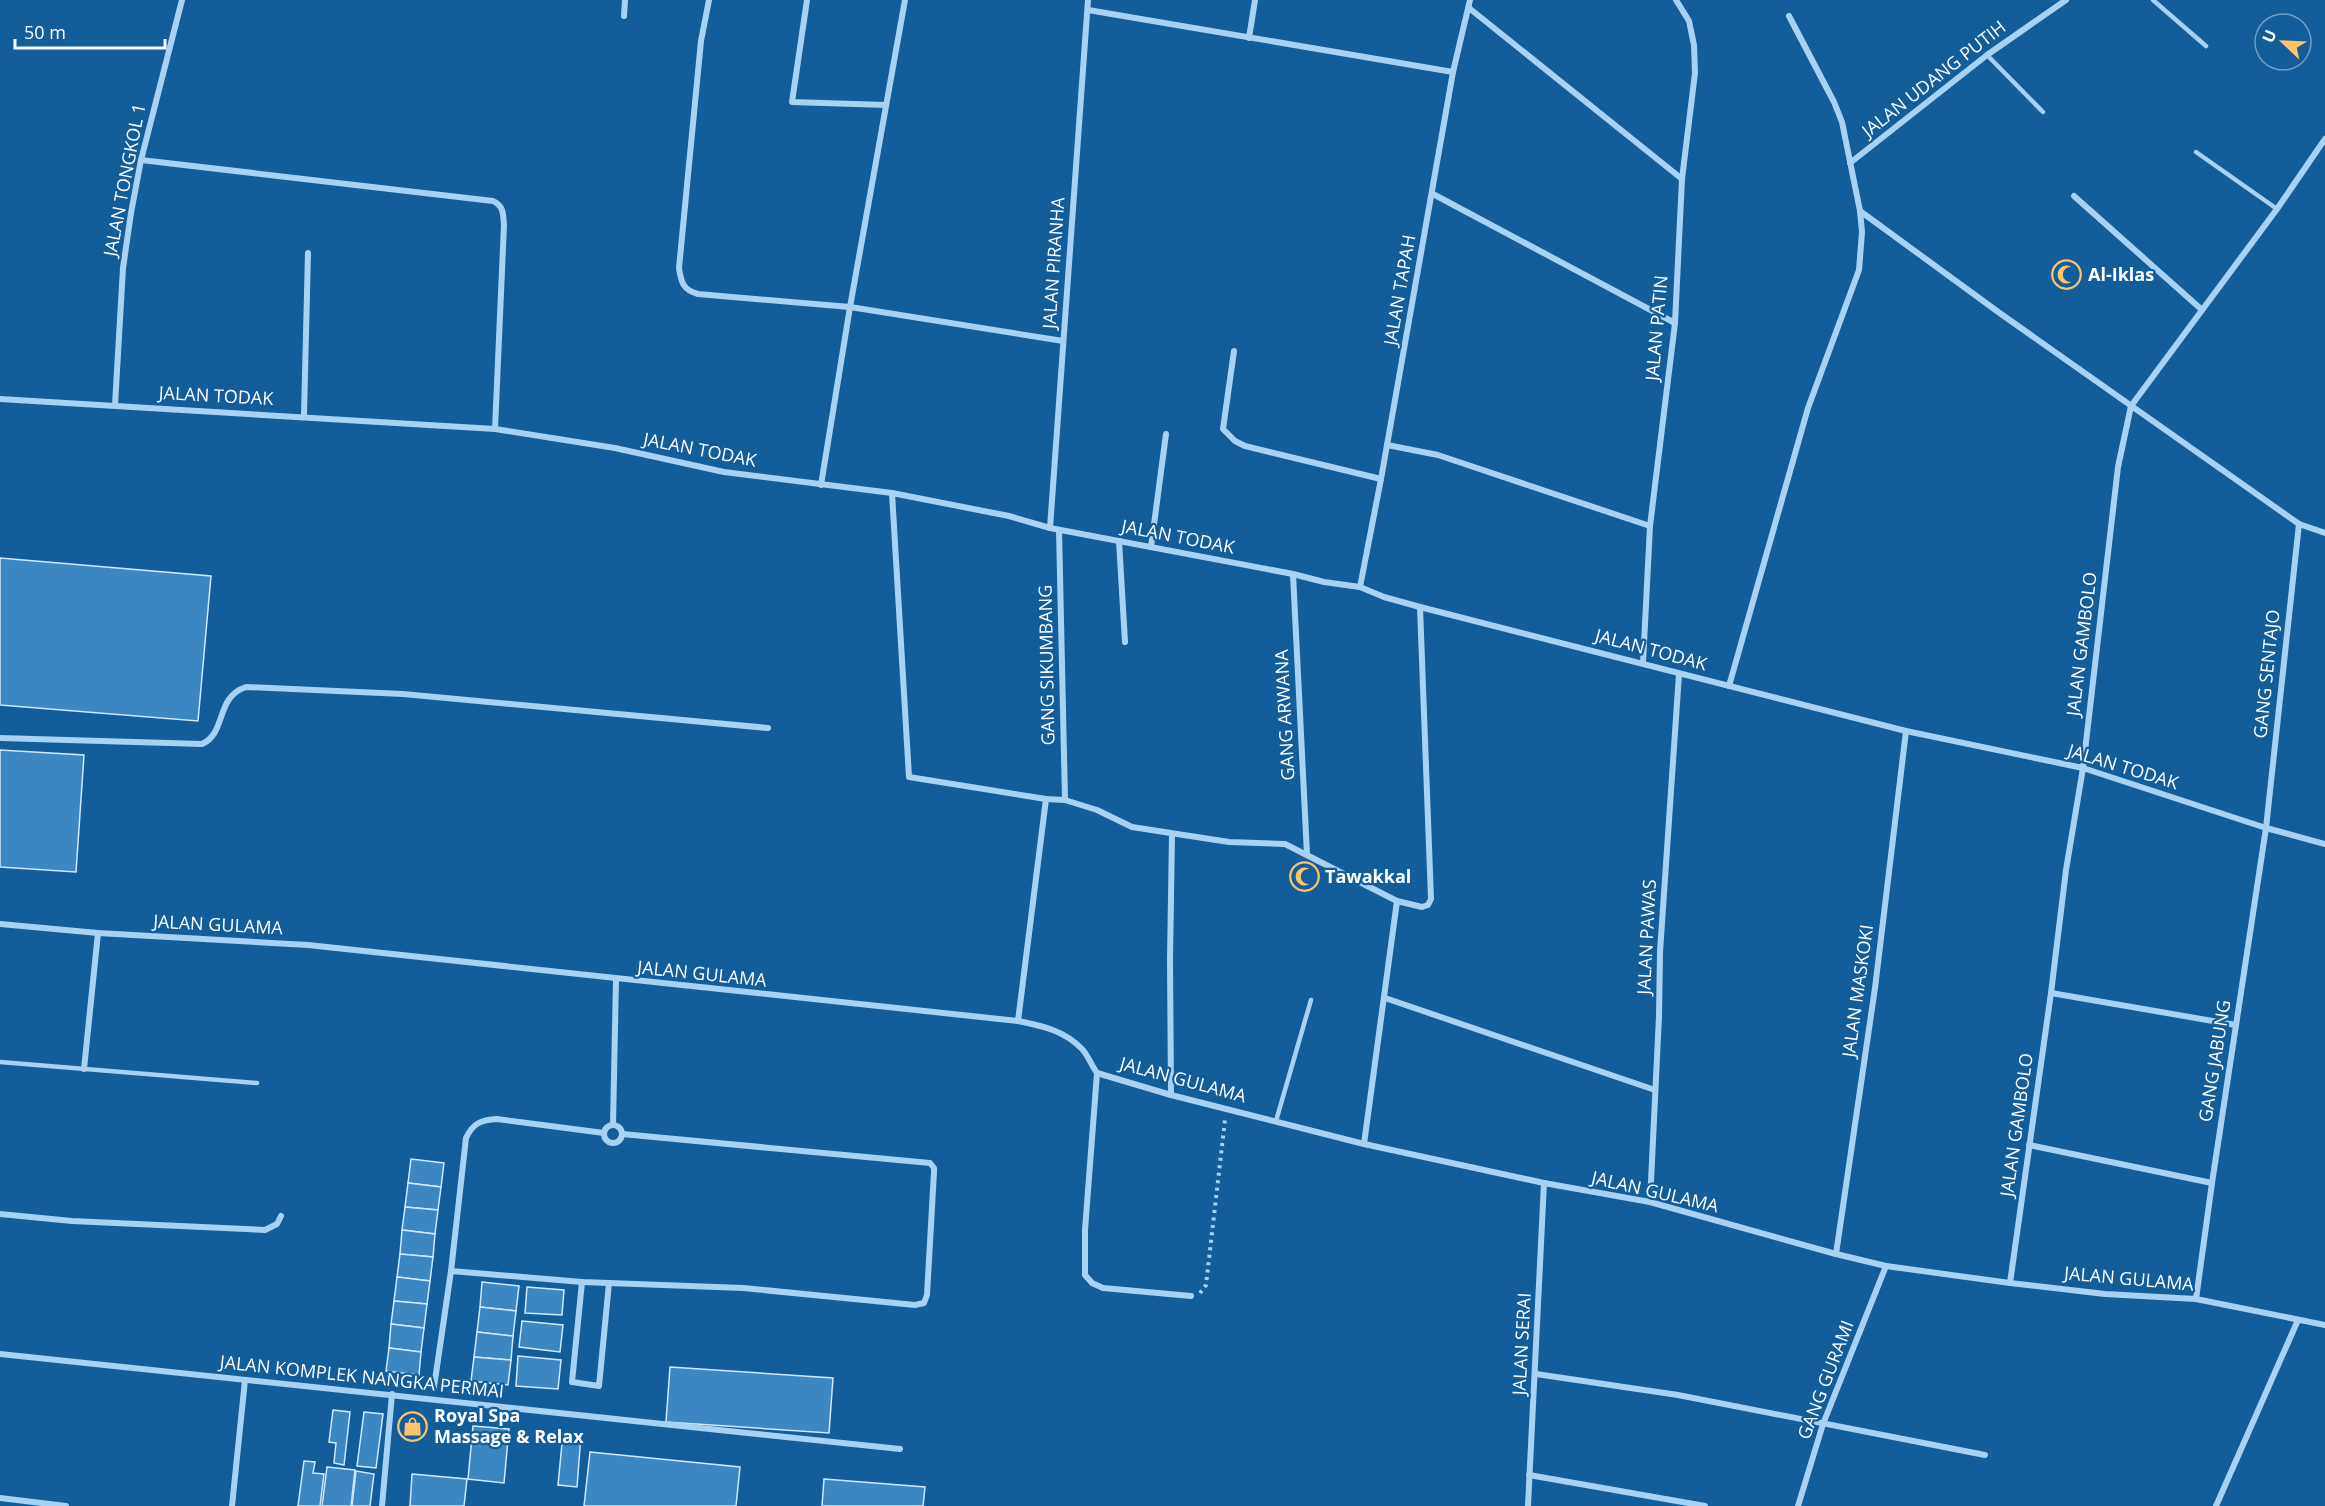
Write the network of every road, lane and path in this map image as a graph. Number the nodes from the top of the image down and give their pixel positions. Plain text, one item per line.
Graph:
1 (182, 0) edge
2 (625, 0) edge
3 (709, 0) edge
4 (807, 0) edge
5 (905, 0) edge
6 (1088, 0) edge
7 (1255, 0) edge
8 (1470, 0) edge
9 (1676, 0) edge
10 (2066, 0) edge
11 (2153, 0) edge
12 (1469, 8) junction
13 (1088, 10) junction
14 (624, 16) dead end
15 (1789, 16) dead end
16 (1249, 38) junction
17 (2206, 46) dead end
18 (1987, 56) junction
19 (1453, 72) junction
20 (886, 105) junction
21 (2043, 112) dead end
22 (2325, 139) edge
23 (2196, 152) dead end
24 (141, 160) junction
25 (1850, 163) junction
26 (1682, 179) junction
27 (1432, 194) junction
28 (2074, 196) dead end
29 (2277, 209) junction
30 (1860, 211) junction
31 (308, 253) dead end
32 (850, 308) junction
33 (2201, 309) junction
34 (1675, 323) junction
35 (1063, 341) junction
36 (1234, 351) dead end
37 (0, 399) edge
38 (115, 405) junction
39 (2131, 406) junction
40 (304, 416) junction
41 (495, 429) junction
42 (1166, 434) dead end
43 (1387, 445) junction
44 (1382, 479) junction
45 (821, 485) junction
46 (892, 493) junction
47 (2298, 524) junction
48 (1650, 526) junction
49 (1050, 528) junction
50 (1059, 530) junction
51 (2325, 533) edge
52 (1119, 541) junction
53 (1151, 547) junction
54 (1293, 574) junction
55 (1360, 587) junction
56 (1420, 607) junction
57 (1125, 642) dead end
58 (1643, 663) junction
59 (1679, 674) junction
60 (1729, 686) junction
61 (768, 729) dead end
62 (1906, 731) junction
63 (0, 738) edge
64 (2083, 768) junction
65 (1046, 799) junction
66 (1065, 800) junction
67 (2266, 828) junction
68 (1172, 834) junction
69 (2325, 844) edge
70 (1307, 854) junction
71 (1397, 901) junction
72 (0, 924) edge
73 (98, 933) junction
74 (616, 980) junction
75 (2051, 993) junction
76 (1385, 998) junction
77 (1311, 1000) dead end
78 (1018, 1021) junction
79 (2236, 1025) junction
80 (0, 1062) edge
81 (84, 1069) junction
82 (1097, 1073) junction
83 (257, 1083) dead end
84 (1655, 1090) junction
85 (1172, 1095) junction
86 (1226, 1108) junction
87 (1276, 1121) junction
88 (613, 1125) junction
89 (604, 1133) junction
90 (622, 1134) junction
91 (1364, 1144) junction
92 (2029, 1144) junction
93 (2212, 1183) junction
94 (1544, 1184) junction
95 (1650, 1202) junction
96 (0, 1214) edge
97 (281, 1216) dead end
98 (1836, 1254) junction
99 (1886, 1266) junction
100 (451, 1271) junction
101 (582, 1282) junction
102 (609, 1283) junction
103 (2010, 1283) junction
104 (1191, 1296) joint
105 (2196, 1299) junction
106 (2298, 1320) junction
107 (2325, 1325) edge
108 (0, 1354) edge
109 (1536, 1374) junction
110 (245, 1380) junction
111 (434, 1387) dead end
112 (392, 1394) junction
113 (1823, 1424) junction
114 (900, 1449) dead end
115 (1985, 1455) dead end
116 (1529, 1475) junction
117 (0, 1498) edge
118 (66, 1506) edge
119 (232, 1506) edge
120 (382, 1506) edge
121 (1528, 1506) edge
122 (1705, 1506) edge
123 (1798, 1506) edge
124 (2216, 1506) edge

1 - 24 street, JALAN TONGKOL 1
2 - 14 street
3 - 32 street
4 - 20 street
5 - 20 street
6 - 13 street, JALAN PIRANHA
7 - 16 street
8 - 12 street, JALAN TAPAH
9 - 26 street, JALAN PATIN
10 - 18 street, JALAN UDANG PUTIH
11 - 17 lane
12 - 19 street, JALAN TAPAH
12 - 26 street
13 - 16 street
13 - 35 street, JALAN PIRANHA
15 - 25 street
16 - 19 street
18 - 21 lane
18 - 25 street, JALAN UDANG PUTIH
19 - 27 street, JALAN TAPAH
20 - 32 street
22 - 29 street, JALAN GAMBOLO
23 - 29 lane
24 - 38 street, JALAN TONGKOL 1
24 - 41 street
25 - 30 street
26 - 34 street, JALAN PATIN
27 - 34 street
27 - 43 street, JALAN TAPAH
28 - 33 street
29 - 33 street, JALAN GAMBOLO
30 - 39 street
30 - 60 street
31 - 40 street
32 - 35 street
32 - 45 street
33 - 39 street, JALAN GAMBOLO
34 - 48 street, JALAN PATIN
35 - 49 street, JALAN PIRANHA
36 - 44 street
37 - 38 street, JALAN TODAK
38 - 40 street, JALAN TODAK
39 - 47 street
39 - 64 street, JALAN GAMBOLO
40 - 41 street, JALAN TODAK
41 - 45 street, JALAN TODAK
42 - 53 street
43 - 44 street, JALAN TAPAH
43 - 48 street
44 - 55 street, JALAN TAPAH
45 - 46 street, JALAN TODAK
46 - 49 street, JALAN TODAK
46 - 65 street
47 - 51 street
47 - 67 street, GANG SENTAJO
48 - 58 street, JALAN PATIN
49 - 50 street, JALAN TODAK
50 - 52 street, JALAN TODAK
50 - 66 street, GANG SIKUMBANG
52 - 53 street, JALAN TODAK
52 - 57 street
53 - 54 street, JALAN TODAK
54 - 55 street, JALAN TODAK
54 - 70 street, GANG ARWANA
55 - 56 street, JALAN TODAK
56 - 58 street, JALAN TODAK
56 - 71 street
58 - 59 street, JALAN TODAK
59 - 60 street, JALAN TODAK
59 - 84 street, JALAN PAWAS
60 - 62 street, JALAN TODAK
61 - 63 street
62 - 64 street, JALAN TODAK
62 - 98 street, JALAN MASKOKI
64 - 67 street, JALAN TODAK
64 - 75 street, JALAN GAMBOLO
65 - 66 street
65 - 78 street
66 - 68 street
67 - 69 street, JALAN TODAK
67 - 79 street, GANG JABUNG
68 - 70 street
68 - 85 street
70 - 71 street
71 - 76 street
72 - 73 street, JALAN GULAMA
73 - 74 street, JALAN GULAMA
73 - 81 street
74 - 78 street, JALAN GULAMA
74 - 88 street
75 - 79 street
75 - 92 street, JALAN GAMBOLO
76 - 84 street
76 - 91 street
77 - 87 lane
78 - 82 street, JALAN GULAMA
79 - 93 street, GANG JABUNG
80 - 81 lane
81 - 83 lane
82 - 85 street, JALAN GULAMA
82 - 104 street
84 - 95 street, JALAN PAWAS
85 - 86 street, JALAN GULAMA
86 - 87 street, JALAN GULAMA
86 - 104 path
87 - 91 street, JALAN GULAMA
88 - 89 street
88 - 90 street
89 - 90 street
89 - 100 street
90 - 102 street
91 - 94 street, JALAN GULAMA
92 - 93 street
92 - 103 street, JALAN GAMBOLO
93 - 105 street, GANG JABUNG
94 - 95 street, JALAN GULAMA
94 - 109 street, JALAN SERAI
95 - 98 street, JALAN GULAMA
96 - 97 street
98 - 99 street, JALAN GULAMA
99 - 103 street, JALAN GULAMA
99 - 113 street, GANG GURAMI
100 - 101 street
100 - 111 street
101 - 102 street
101 - 102 street
103 - 105 street, JALAN GULAMA
105 - 106 street, JALAN GULAMA
106 - 107 street, JALAN GULAMA
106 - 124 street
108 - 110 street, JALAN KOMPLEK NANGKA PERMAI
109 - 113 street
109 - 116 street, JALAN SERAI
110 - 112 street, JALAN KOMPLEK NANGKA PERMAI
110 - 119 street
112 - 114 street, JALAN KOMPLEK NANGKA PERMAI
112 - 120 street
113 - 115 street
113 - 123 street, GANG GURAMI
116 - 121 street, JALAN SERAI
116 - 122 street
117 - 118 street

